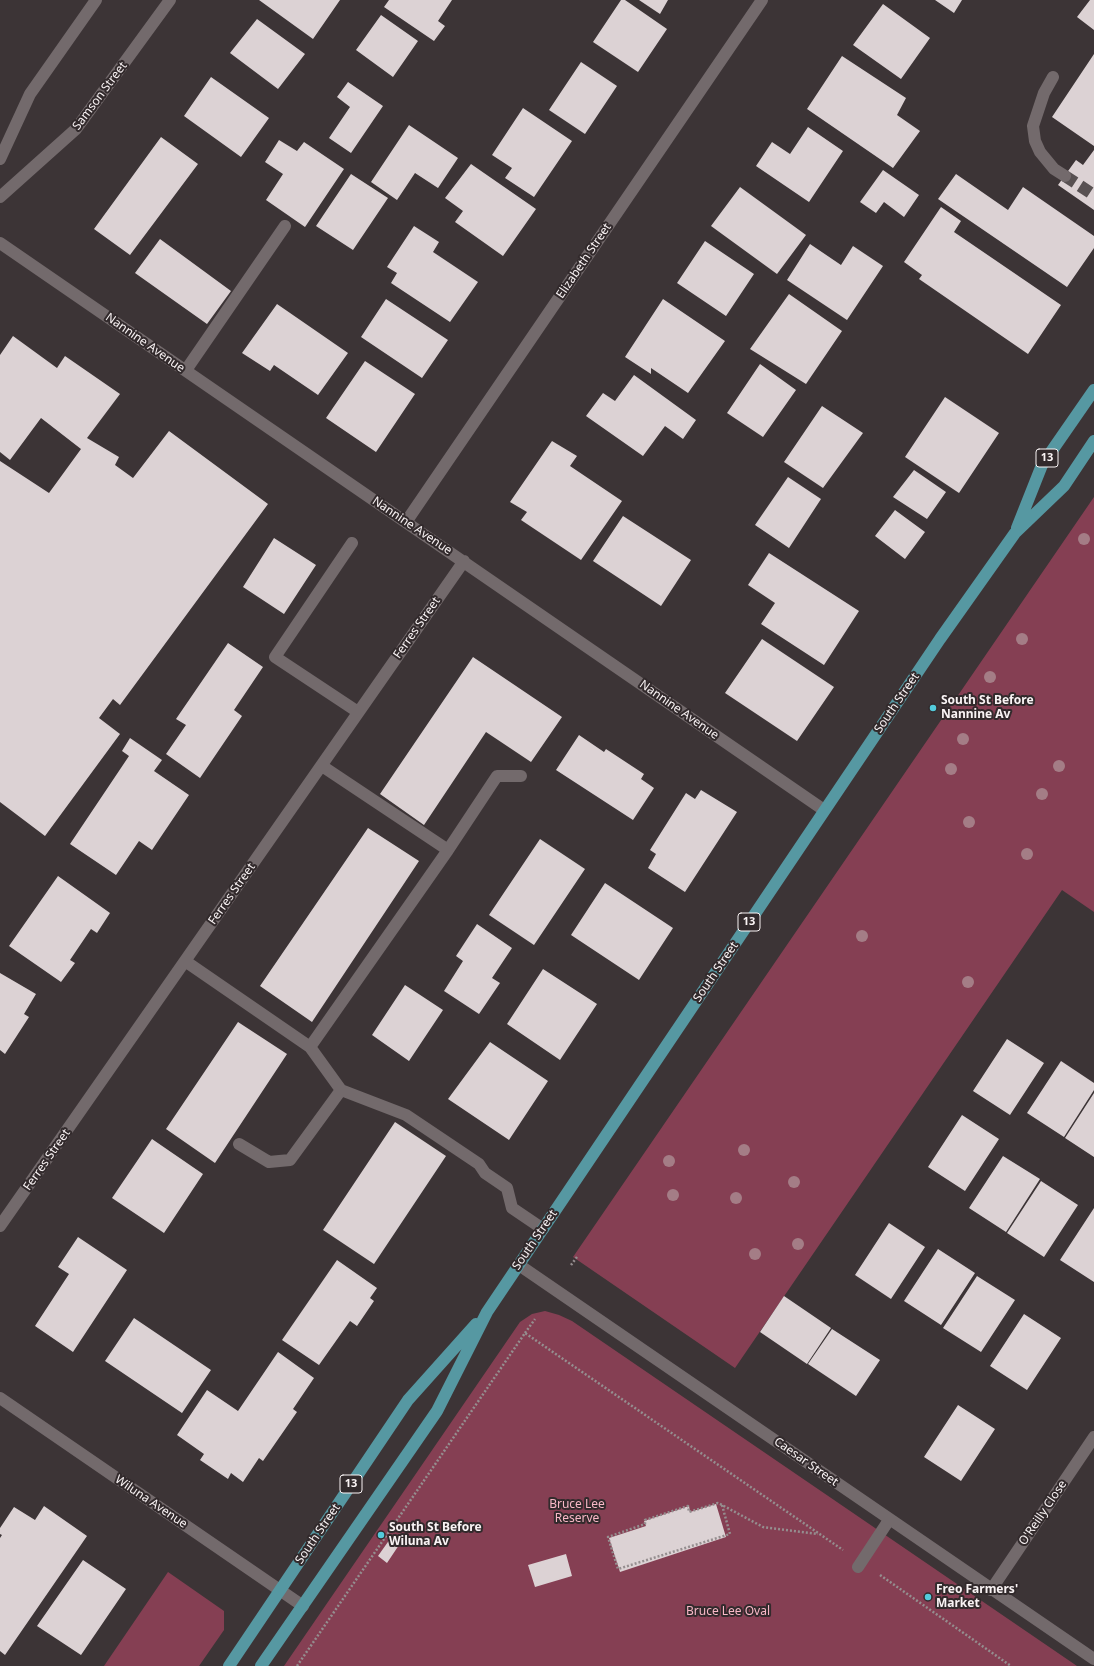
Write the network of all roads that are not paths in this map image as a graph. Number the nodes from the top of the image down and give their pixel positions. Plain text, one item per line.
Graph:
1 (96, 0) edge
2 (170, 0) edge
3 (762, 0) edge
4 (1053, 77) dead end
5 (0, 159) edge
6 (1065, 176) tunnel mouth
7 (0, 197) edge
8 (285, 226) dead end
9 (0, 243) edge
10 (186, 370) junction
11 (1094, 390) edge
12 (1094, 441) edge
13 (406, 522) junction
14 (1015, 533) junction
15 (352, 543) dead end
16 (464, 561) junction
17 (358, 712) junction
18 (322, 766) junction
19 (521, 776) dead end
20 (824, 810) junction
21 (448, 850) junction
22 (185, 961) junction
23 (310, 1047) junction
24 (341, 1090) junction
25 (239, 1144) dead end
26 (0, 1226) edge
27 (543, 1229) junction
28 (519, 1265) junction
29 (487, 1312) junction
30 (0, 1398) edge
31 (1094, 1437) edge
32 (890, 1520) junction
33 (860, 1564) road end
34 (280, 1589) junction
35 (991, 1590) junction
36 (303, 1606) junction
37 (1094, 1659) edge
38 (229, 1666) edge
39 (261, 1666) edge

1 - 5 street
2 - 7 street, Samson Street
3 - 13 street, Elizabeth Street
4 - 6 street
8 - 10 street
9 - 10 street, Nannine Avenue
10 - 13 street, Nannine Avenue
11 - 14 main road, South Street / 13
12 - 14 main road, South Street / 13
13 - 16 street, Nannine Avenue
14 - 20 main road, South Street / 13
15 - 17 street
16 - 17 street, Ferres Street
16 - 20 street, Nannine Avenue
17 - 18 street, Ferres Street
18 - 21 street
18 - 22 street, Ferres Street
19 - 21 street
20 - 27 main road, South Street / 13
21 - 23 street
22 - 23 street
22 - 26 street, Ferres Street
23 - 24 street
24 - 25 street
24 - 27 street
27 - 28 main road, South Street / 13
28 - 29 main road, South Street / 13
28 - 32 street, Caesar Street
29 - 34 main road, South Street / 13
29 - 36 main road, South Street / 13
30 - 34 street, Wiluna Avenue
31 - 35 street, O'Reilly Close
32 - 33 street
32 - 35 street, Caesar Street
34 - 36 street, Wiluna Avenue
34 - 38 main road, South Street / 13
35 - 37 street, Caesar Street
36 - 39 main road, South Street / 13

